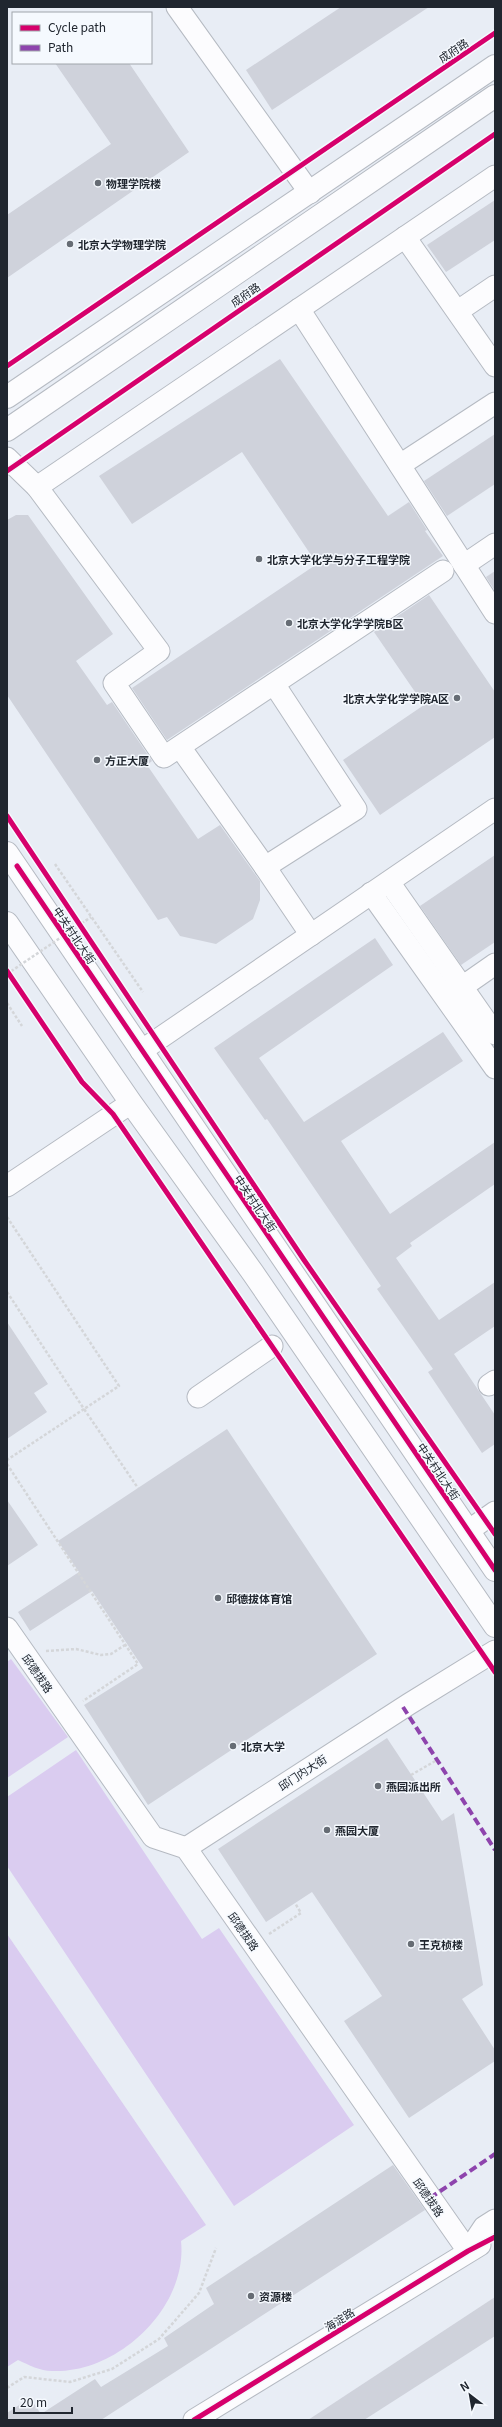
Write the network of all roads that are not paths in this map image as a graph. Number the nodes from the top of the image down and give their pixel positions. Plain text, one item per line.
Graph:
1 (177, 7) edge
2 (495, 66) edge
3 (495, 96) edge
4 (495, 176) edge
5 (310, 193) junction
6 (405, 237) junction
7 (495, 286) edge
8 (299, 309) junction
9 (458, 311) junction
10 (495, 366) edge
11 (7, 398) edge
12 (495, 403) edge
13 (7, 430) edge
14 (7, 458) edge
15 (400, 464) junction
16 (37, 487) junction
17 (495, 544) edge
18 (464, 565) junction
19 (443, 571) dead end
20 (495, 613) edge
21 (274, 684) junction
22 (180, 747) junction
23 (495, 809) edge
24 (7, 853) edge
25 (265, 867) junction
26 (388, 882) junction
27 (371, 893) junction
28 (7, 923) edge
29 (311, 935) junction
30 (495, 964) edge
31 (462, 986) junction
32 (495, 1034) edge
33 (141, 1051) junction
34 (495, 1068) edge
35 (131, 1103) junction
36 (9, 1179) edge
37 (272, 1346) dead end
38 (198, 1396) dead end
39 (495, 1512) edge
40 (468, 1531) junction
41 (495, 1570) edge
42 (495, 1626) edge
43 (9, 1637) edge
44 (495, 1650) edge
45 (186, 1848) junction
46 (495, 2220) edge
47 (495, 2237) edge
48 (468, 2251) junction
49 (194, 2420) edge

1 - 5 street
2 - 5 main road
3 - 13 main road, 成府路
4 - 6 street
5 - 11 main road
6 - 8 street
6 - 9 street
7 - 9 street
8 - 15 street
8 - 16 street
9 - 10 street
12 - 15 street
14 - 16 street
15 - 18 street
16 - 22 street
17 - 18 street
18 - 20 street
19 - 21 street
21 - 22 street
21 - 25 street
22 - 25 street
23 - 26 street
24 - 33 main road, 中关村北大街
25 - 29 street
26 - 27 street
26 - 31 street
27 - 29 street
27 - 34 street
28 - 35 main road
29 - 33 street
30 - 31 street
31 - 32 street
33 - 40 main road, 中关村北大街
35 - 36 street
35 - 42 main road
37 - 38 street
39 - 40 street
40 - 41 main road, 中关村北大街
43 - 45 street, 邱德拔路
44 - 45 street, 邱门内大街
45 - 48 street, 邱德拔路
46 - 48 street
47 - 48 street, 海淀路
48 - 49 street, 海淀路

